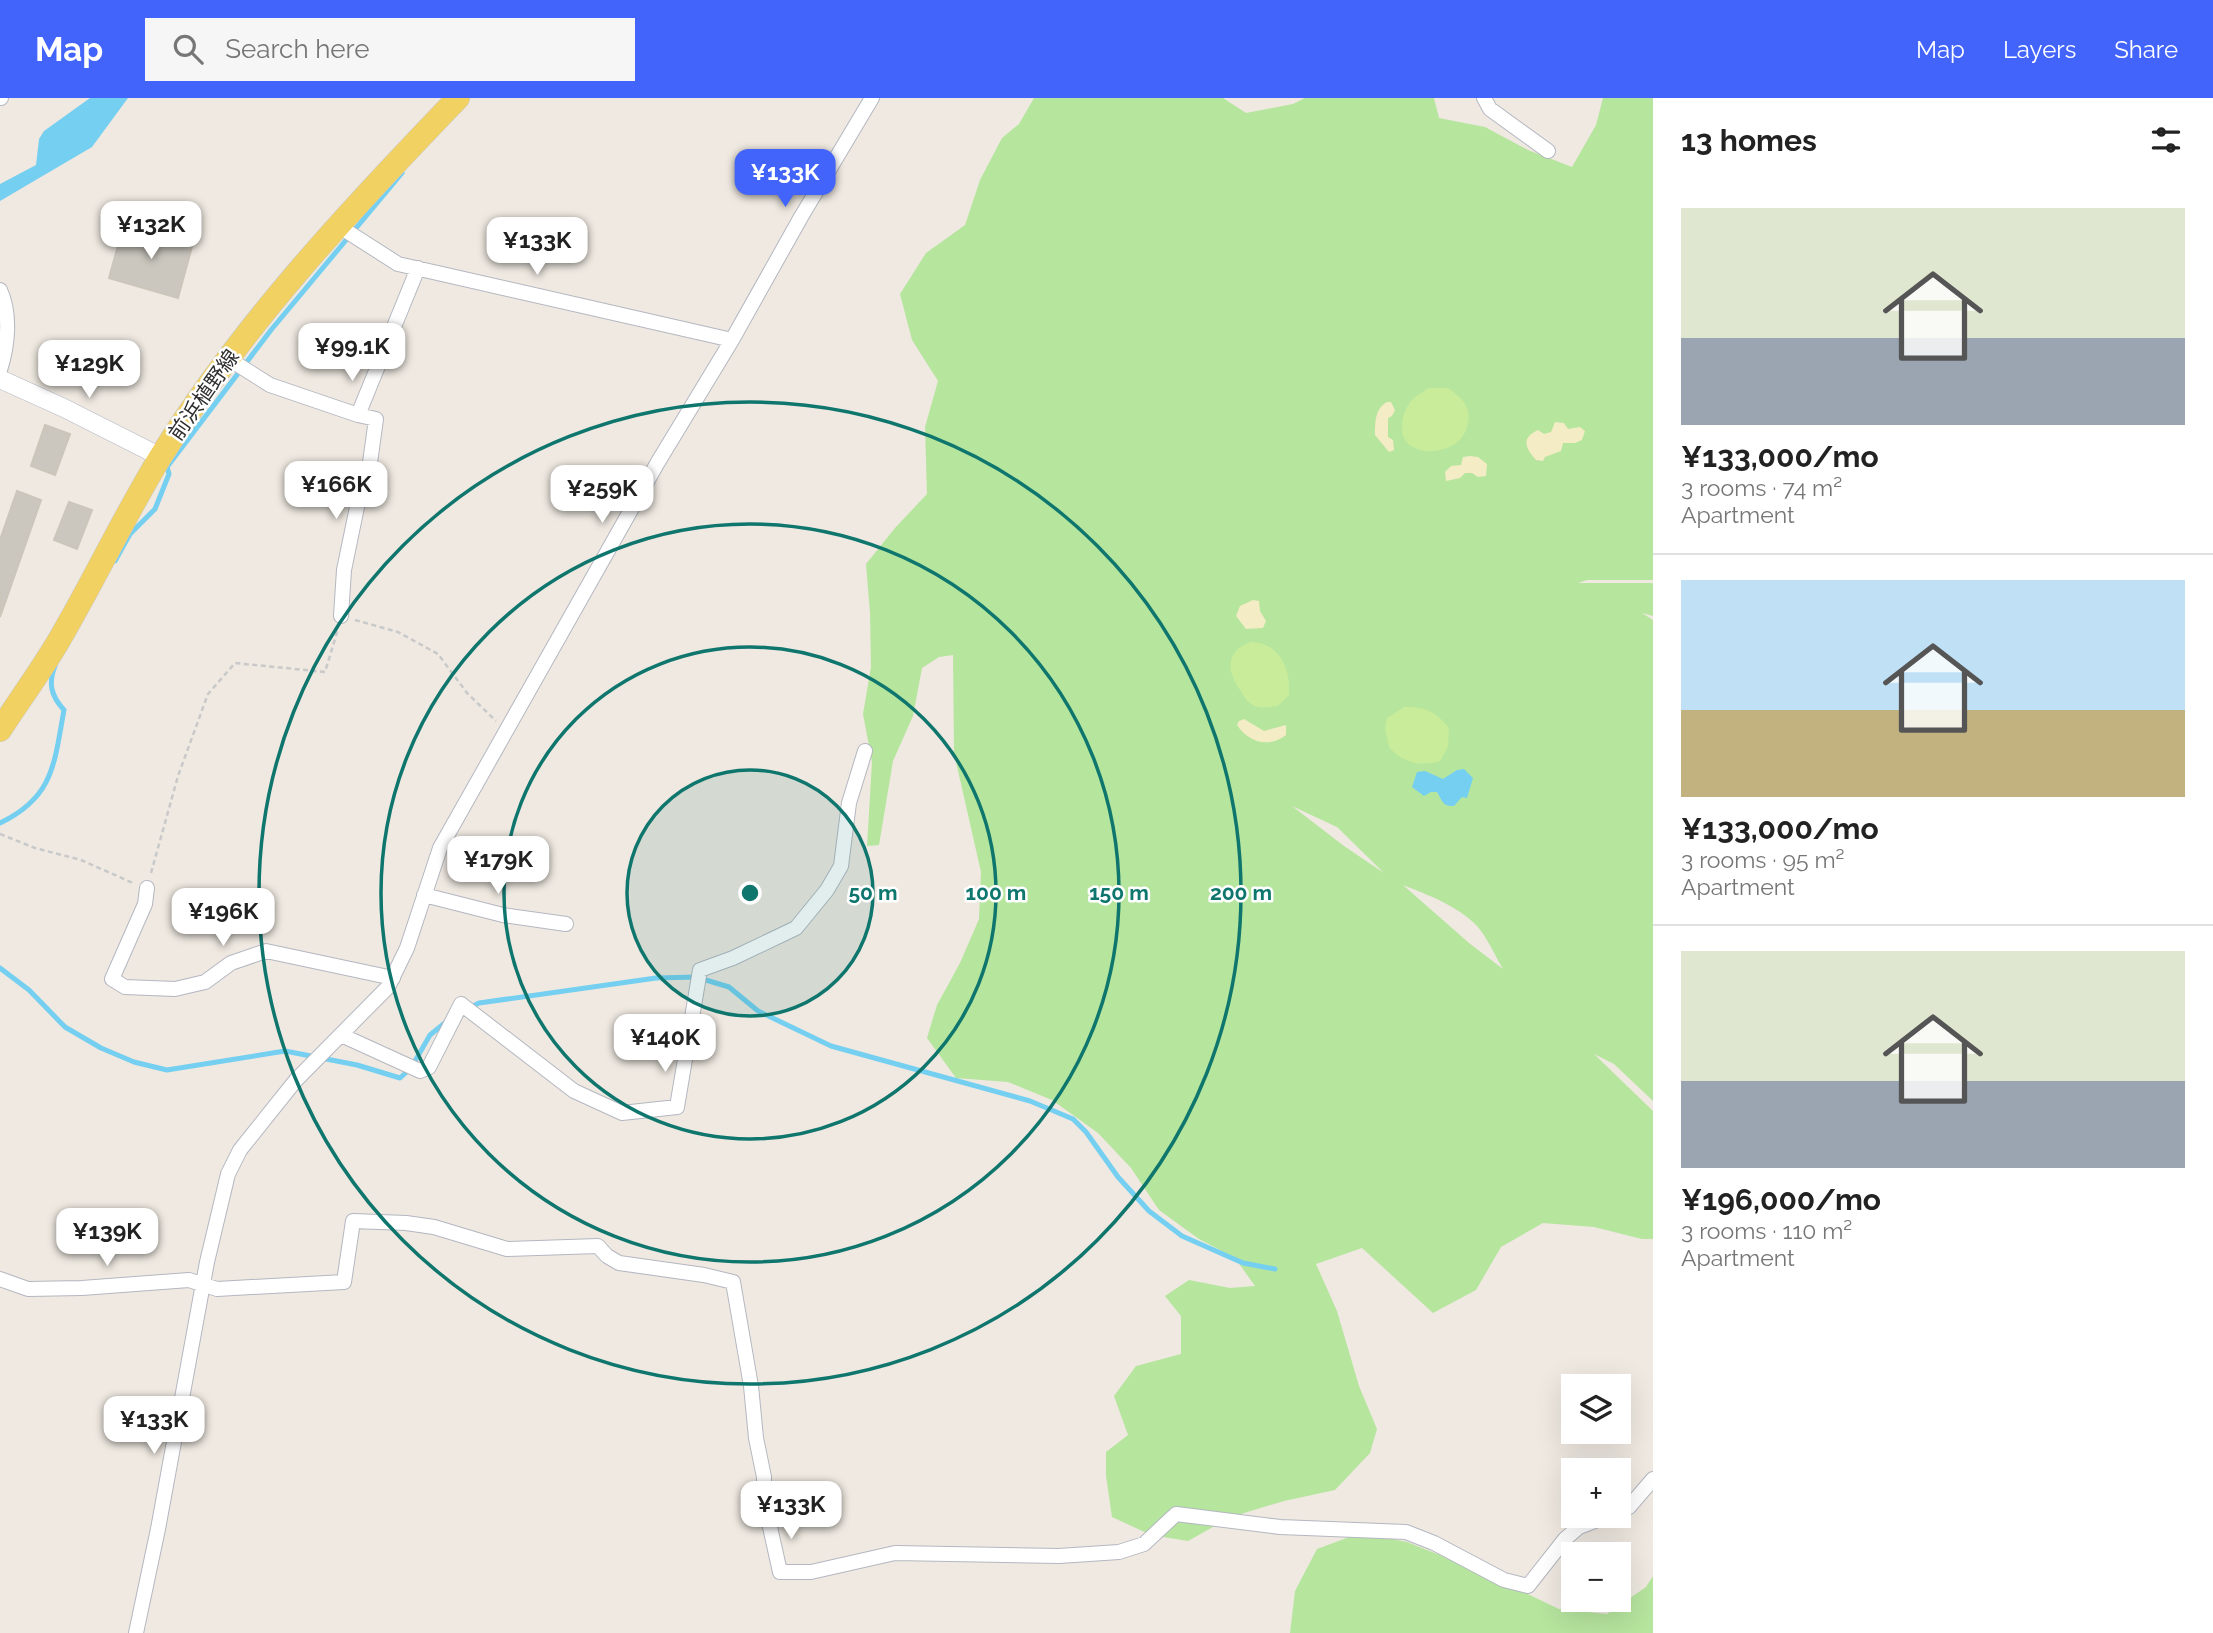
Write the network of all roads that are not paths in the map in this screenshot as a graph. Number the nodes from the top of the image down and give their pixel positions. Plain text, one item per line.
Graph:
1 (458, 98) edge
2 (872, 98) edge
3 (1484, 98) edge
4 (1548, 151) dead end
5 (337, 225) junction
6 (418, 268) junction
7 (0, 290) edge
8 (732, 340) junction
9 (229, 359) junction
10 (0, 370) edge
11 (0, 380) edge
12 (358, 415) junction
13 (161, 457) junction
14 (341, 616) road end
15 (0, 730) edge
16 (864, 751) dead end
17 (147, 888) road end
18 (424, 895) junction
19 (566, 923) dead end
20 (393, 978) junction
21 (341, 1035) junction
22 (0, 1279) edge
23 (202, 1284) junction
24 (1653, 1479) edge
25 (1631, 1505) edge
26 (1578, 1528) edge
27 (136, 1633) edge

1 - 5 main road, 前浜植野線
2 - 8 street
3 - 4 street
5 - 6 street
5 - 9 main road, 前浜植野線
6 - 8 street
6 - 12 street
7 - 10 street
8 - 18 street
9 - 12 street
9 - 13 main road, 前浜植野線
11 - 13 street
12 - 14 street
13 - 15 main road, 前浜植野線
16 - 21 street
17 - 20 street
18 - 19 street
18 - 20 street
20 - 21 street
21 - 23 street
22 - 23 street
23 - 26 street
23 - 27 street
24 - 25 street

